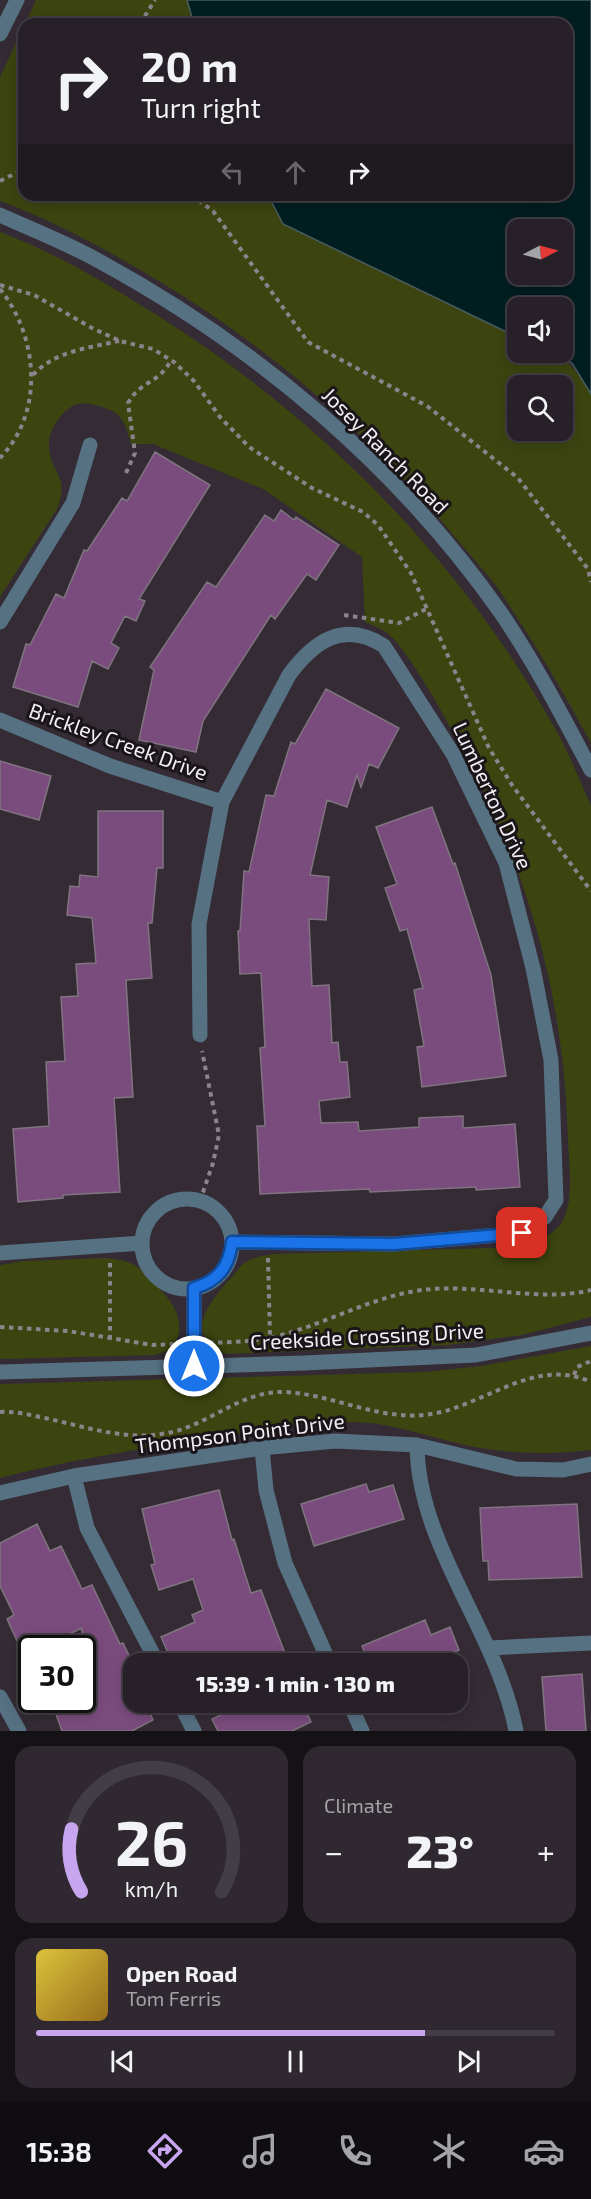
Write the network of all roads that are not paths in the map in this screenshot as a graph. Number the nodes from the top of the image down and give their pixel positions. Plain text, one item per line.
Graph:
1 (17, 0) edge
2 (0, 34) edge
3 (0, 215) edge
4 (90, 445) dead end
5 (0, 622) edge
6 (0, 720) edge
7 (591, 770) edge
8 (222, 802) junction
9 (200, 1035) road end
10 (232, 1242) junction
11 (141, 1243) junction
12 (0, 1253) edge
13 (194, 1288) junction
14 (591, 1333) edge
15 (194, 1366) junction
16 (0, 1372) edge
17 (417, 1445) junction
18 (261, 1448) junction
19 (591, 1464) edge
20 (74, 1476) junction
21 (0, 1493) edge
22 (591, 1642) edge
23 (490, 1648) junction
24 (152, 1653) edge
25 (325, 1653) edge
26 (0, 1697) edge
27 (185, 1713) edge
28 (354, 1713) edge
29 (19, 1731) edge
30 (194, 1731) edge
31 (362, 1731) edge
32 (516, 1731) edge

1 - 2 street
3 - 7 street, Josey Ranch Road
4 - 5 street
6 - 8 street, Brickley Creek Drive
8 - 9 street, Lumberton Drive
8 - 10 street, Lumberton Drive
10 - 11 street
10 - 13 street
11 - 12 street
11 - 13 street
13 - 15 street
14 - 15 street, Creekside Crossing Drive
15 - 16 street, Creekside Crossing Drive
17 - 18 street, Thompson Point Drive
17 - 19 street, Thompson Point Drive
17 - 23 street
18 - 20 street, Thompson Point Drive
18 - 25 street
20 - 21 street, Thompson Point Drive
20 - 24 street
22 - 23 street
23 - 32 street
26 - 29 street
27 - 30 street
28 - 31 street

